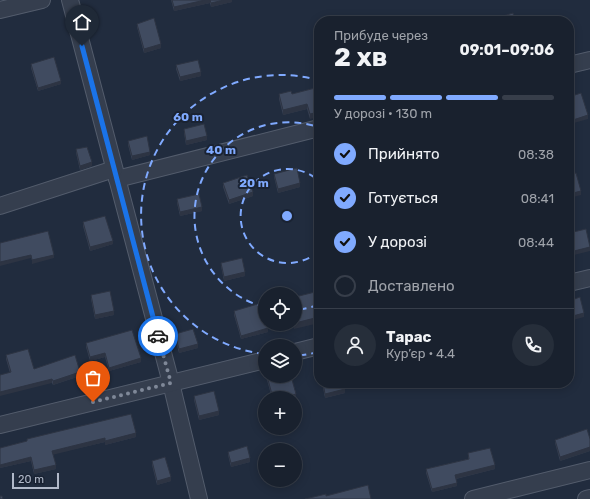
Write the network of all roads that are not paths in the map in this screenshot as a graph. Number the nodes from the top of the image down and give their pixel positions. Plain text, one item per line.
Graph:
1 (42, 0) edge
2 (70, 0) edge
3 (0, 10) edge
4 (590, 60) edge
5 (574, 64) edge
6 (314, 129) edge
7 (116, 174) junction
8 (0, 206) edge
9 (590, 278) edge
10 (574, 282) edge
11 (314, 347) edge
12 (302, 350) edge
13 (258, 362) edge
14 (171, 383) junction
15 (0, 425) edge
16 (590, 470) edge
17 (590, 498) edge
18 (199, 499) edge
19 (473, 499) edge
20 (586, 499) edge

1 - 3 street
2 - 7 street
4 - 5 street
6 - 7 street
7 - 8 street
7 - 14 street
9 - 10 street
11 - 12 street
13 - 14 street
14 - 15 street
14 - 18 street
16 - 19 street
17 - 20 street

